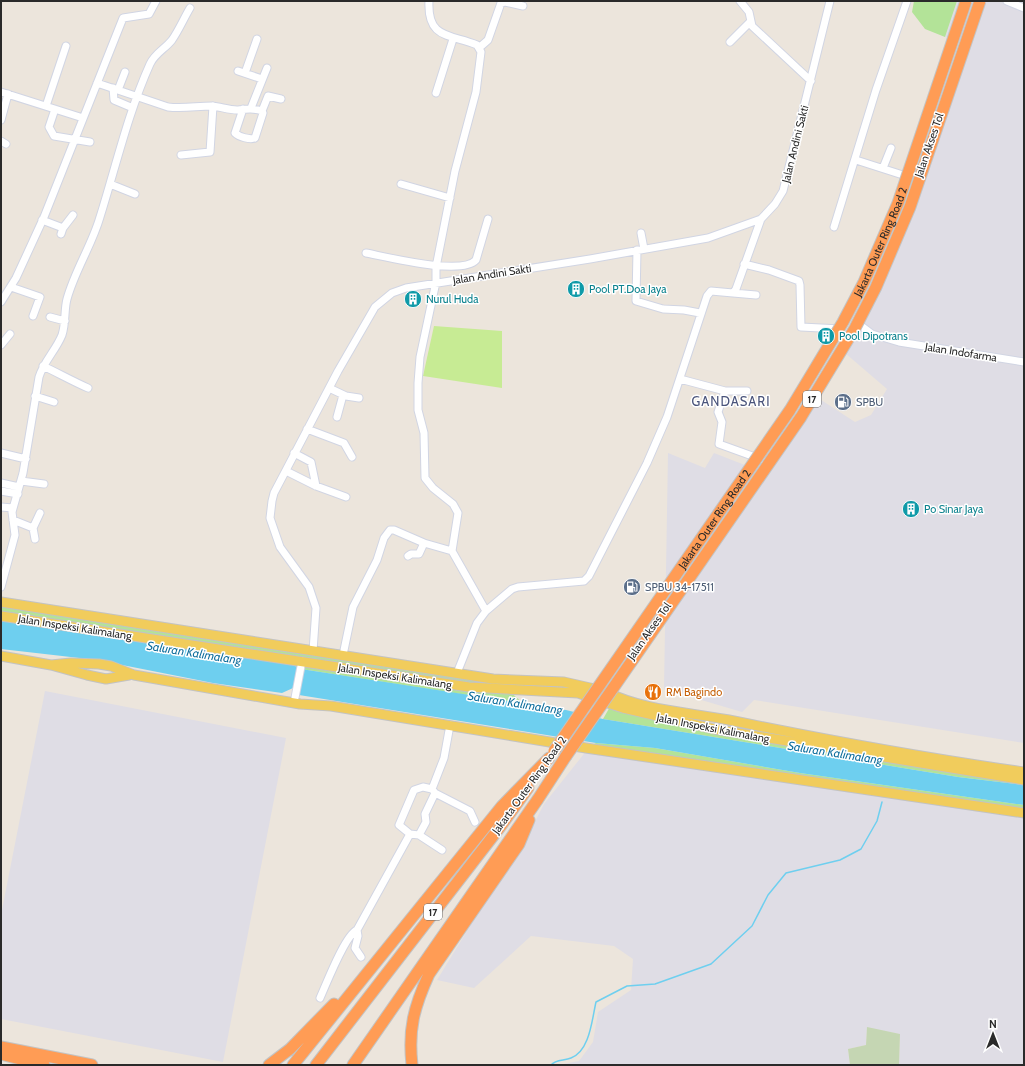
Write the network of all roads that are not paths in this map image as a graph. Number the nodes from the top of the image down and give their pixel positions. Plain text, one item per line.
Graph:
1 (156, 1) edge
2 (429, 1) edge
3 (740, 1) edge
4 (830, 1) edge
5 (907, 1) edge
6 (967, 1) edge
7 (979, 1) edge
8 (1007, 1) edge
9 (522, 6) dead end
10 (190, 8) dead end
11 (1024, 8) edge
12 (750, 22) junction
13 (454, 39) junction
14 (257, 40) dead end
15 (730, 42) dead end
16 (66, 46) dead end
17 (480, 47) junction
18 (267, 68) dead end
19 (125, 72) dead end
20 (262, 79) junction
21 (808, 79) junction
22 (97, 83) junction
23 (115, 89) junction
24 (4, 93) edge
25 (436, 93) dead end
26 (137, 96) junction
27 (281, 99) dead end
28 (46, 106) junction
29 (213, 106) junction
30 (133, 108) junction
31 (247, 108) junction
32 (55, 109) junction
33 (262, 111) junction
34 (83, 118) junction
35 (1, 120) edge
36 (73, 140) junction
37 (90, 142) dead end
38 (891, 148) dead end
39 (181, 155) dead end
40 (856, 160) junction
41 (883, 168) junction
42 (910, 177) junction
43 (110, 184) junction
44 (401, 184) dead end
45 (135, 194) dead end
46 (450, 198) junction
47 (72, 215) dead end
48 (488, 219) dead end
49 (761, 219) junction
50 (42, 220) junction
51 (834, 227) dead end
52 (641, 233) dead end
53 (640, 250) junction
54 (366, 253) dead end
55 (744, 264) junction
56 (436, 266) junction
57 (436, 282) junction
58 (11, 287) junction
59 (733, 294) junction
60 (756, 295) dead end
61 (1, 302) edge
62 (700, 313) junction
63 (33, 316) dead end
64 (50, 317) dead end
65 (65, 321) junction
66 (856, 322) junction
67 (843, 329) junction
68 (10, 334) dead end
69 (1, 345) edge
70 (1024, 362) edge
71 (827, 364) junction
72 (43, 366) junction
73 (680, 379) junction
74 (88, 388) dead end
75 (329, 388) junction
76 (725, 391) junction
77 (747, 391) dead end
78 (343, 395) junction
79 (36, 396) junction
80 (359, 398) dead end
81 (54, 402) dead end
82 (337, 416) dead end
83 (307, 429) junction
84 (1, 453) edge
85 (294, 453) junction
86 (352, 457) dead end
87 (26, 459) junction
88 (763, 460) junction
89 (286, 471) junction
90 (1, 483) edge
91 (44, 484) dead end
92 (316, 486) junction
93 (19, 487) junction
94 (1, 491) edge
95 (346, 497) dead end
96 (1, 507) edge
97 (13, 508) junction
98 (40, 513) dead end
99 (13, 520) junction
100 (33, 528) junction
101 (35, 539) dead end
102 (424, 543) junction
103 (452, 552) junction
104 (408, 556) dead end
105 (1, 588) edge
106 (1, 602) edge
107 (486, 611) junction
108 (1, 616) edge
109 (313, 651) junction
110 (343, 655) junction
111 (1, 656) edge
112 (302, 663) junction
113 (51, 664) junction
114 (457, 673) junction
115 (134, 675) junction
116 (507, 685) junction
117 (603, 691) junction
118 (294, 702) junction
119 (594, 703) junction
120 (450, 725) junction
121 (782, 731) junction
122 (780, 740) junction
123 (563, 748) junction
124 (909, 758) junction
125 (1024, 772) edge
126 (1006, 774) junction
127 (1024, 780) edge
128 (433, 791) junction
129 (538, 799) junction
130 (1024, 813) edge
131 (475, 822) dead end
132 (410, 834) junction
133 (419, 835) junction
134 (442, 850) dead end
135 (404, 929) junction
136 (357, 930) junction
137 (361, 957) dead end
138 (320, 998) dead end
139 (1, 1047) edge
140 (1, 1054) edge
141 (44, 1065) edge
142 (92, 1065) edge
143 (270, 1065) edge
144 (293, 1065) edge
145 (316, 1065) edge
146 (353, 1065) edge
147 (412, 1065) edge

1 - 22 street
2 - 13 street
3 - 12 street
4 - 21 street, Jalan Andini Sakti
5 - 40 street
6 - 42 main road, Jalan Akses Tol
6 - 123 highway, Jakarta Outer Ring Road 2 / 17, bridge
7 - 66 main road, Jalan Akses Tol
7 - 123 highway, Jakarta Outer Ring Road 2 / 17, bridge
8 - 11 street
9 - 17 street
10 - 26 street
12 - 15 street
12 - 21 street
13 - 17 street
13 - 25 street
14 - 20 street
16 - 28 street
17 - 46 street
18 - 20 street
19 - 23 street
20 - 31 street
21 - 49 street, Jalan Andini Sakti
22 - 23 street
22 - 34 street
23 - 26 street
23 - 30 street
24 - 28 street
24 - 35 street
26 - 29 street
26 - 30 street
27 - 33 street
28 - 32 street
29 - 31 street
29 - 39 street
30 - 43 street
31 - 33 street
31 - 33 street
32 - 34 street
32 - 36 street
34 - 36 street
36 - 37 street
36 - 50 street
38 - 41 street
40 - 41 street
40 - 51 street
41 - 42 street
42 - 67 main road, Jalan Akses Tol
43 - 45 street
43 - 65 street
44 - 46 street
46 - 56 street
47 - 50 street
48 - 56 street
49 - 53 street, Jalan Andini Sakti
49 - 55 street
50 - 58 street
52 - 53 street
53 - 57 street, Jalan Andini Sakti
53 - 62 street
54 - 56 street
55 - 59 street
55 - 67 street
56 - 57 street
57 - 75 street, Jalan Andini Sakti
57 - 103 street
58 - 61 street
58 - 63 street
59 - 60 street
59 - 62 street
62 - 73 street
64 - 65 street
65 - 72 street
66 - 70 street, Jalan Indofarma
66 - 71 main road, Jalan Akses Tol
67 - 71 main road, Jalan Akses Tol
68 - 69 street
71 - 88 main road, Jalan Akses Tol
72 - 74 street
72 - 79 street
73 - 76 street
73 - 107 street
75 - 78 street
75 - 83 street, Jalan Andini Sakti
76 - 77 street
76 - 88 street
78 - 80 street
78 - 82 street
79 - 81 street
79 - 87 street
83 - 85 street, Jalan Andini Sakti
83 - 86 street
84 - 87 street
85 - 89 street, Jalan Andini Sakti
85 - 92 street
87 - 93 street
88 - 117 main road, Jalan Akses Tol
89 - 92 street
89 - 109 street, Jalan Andini Sakti
90 - 93 street
91 - 93 street
92 - 95 street
93 - 94 street
93 - 97 street
96 - 97 street
97 - 99 street
98 - 100 street
99 - 100 street
99 - 105 street
100 - 101 street
102 - 103 street
102 - 104 street
102 - 110 street
103 - 107 street
106 - 109 main road, Jalan Inspeksi Kalimalang
107 - 114 street
108 - 112 main road, Jalan Inspeksi Kalimalang
109 - 110 main road, Jalan Inspeksi Kalimalang
110 - 114 main road, Jalan Inspeksi Kalimalang
111 - 113 main road
112 - 116 main road, Jalan Inspeksi Kalimalang
112 - 118 street
113 - 115 main road
113 - 115 main road
114 - 116 main road, Jalan Inspeksi Kalimalang
115 - 118 main road
116 - 117 main road, Jalan Inspeksi Kalimalang
116 - 119 main road, Jalan Inspeksi Kalimalang
117 - 119 main road, Jalan Akses Tol
117 - 121 main road, Jalan Inspeksi Kalimalang
118 - 120 main road
119 - 122 main road, Jalan Inspeksi Kalimalang
119 - 123 main road, Jalan Akses Tol, bridge
120 - 123 main road
120 - 128 street
121 - 122 main road
121 - 124 main road, Jalan Inspeksi Kalimalang
122 - 124 main road, Jalan Inspeksi Kalimalang
123 - 129 highway, Jakarta Outer Ring Road 2 / 17
123 - 130 main road
123 - 135 highway
123 - 145 highway, Jakarta Outer Ring Road 2 / 17
124 - 126 main road, Jalan Inspeksi Kalimalang
125 - 126 main road, Jalan Inspeksi Kalimalang
126 - 127 main road, Jalan Inspeksi Kalimalang
128 - 131 street
128 - 132 street
128 - 133 street
129 - 146 highway, Jakarta Outer Ring Road 2 / 17
129 - 147 highway
132 - 133 street
132 - 136 street
133 - 134 street
135 - 143 highway
135 - 144 highway
136 - 137 street
136 - 138 street
139 - 142 highway
140 - 141 highway

